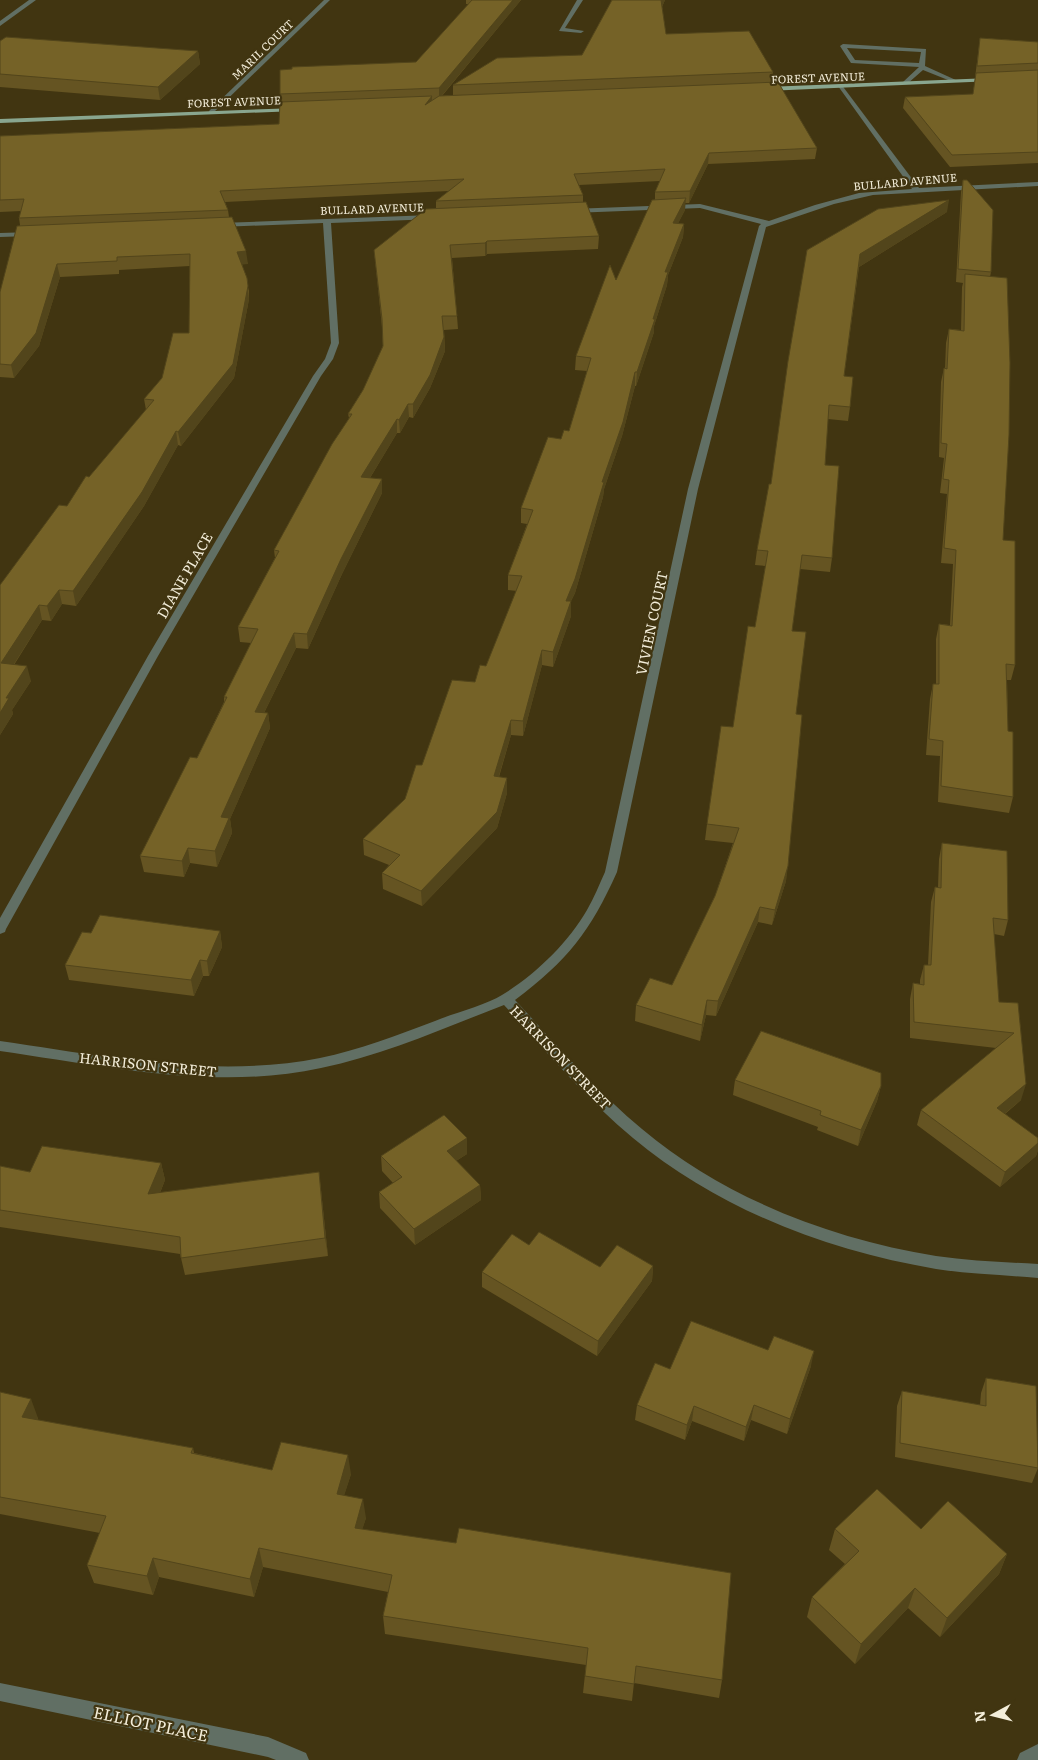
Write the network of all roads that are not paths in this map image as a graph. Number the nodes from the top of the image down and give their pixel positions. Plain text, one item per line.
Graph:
1 (33, 0) edge
2 (327, 0) edge
3 (580, 0) edge
4 (0, 24) edge
5 (581, 31) dead end
6 (922, 66) junction
7 (1002, 79) edge
8 (954, 81) junction
9 (905, 84) junction
10 (841, 86) junction
11 (755, 90) edge
12 (301, 108) edge
13 (211, 112) junction
14 (0, 121) edge
15 (1038, 184) edge
16 (918, 190) junction
17 (562, 212) edge
18 (444, 216) edge
19 (327, 221) junction
20 (770, 224) junction
21 (208, 226) edge
22 (40, 233) edge
23 (0, 235) edge
24 (0, 929) edge
25 (506, 999) junction
26 (0, 1046) edge
27 (1038, 1271) edge
28 (0, 1692) edge
29 (1038, 1754) edge
30 (299, 1760) edge
31 (1027, 1760) edge

1 - 4 street
2 - 13 street, MARIL COURT
3 - 5 street
6 - 6 street
6 - 8 street
6 - 9 street
7 - 8 main road, FOREST AVENUE
8 - 9 main road, FOREST AVENUE
9 - 10 main road, FOREST AVENUE
10 - 11 main road, FOREST AVENUE
10 - 16 street
12 - 13 main road, FOREST AVENUE
13 - 14 main road, FOREST AVENUE
15 - 16 street, BULLARD AVENUE
16 - 20 street, BULLARD AVENUE
17 - 20 street
18 - 19 street, BULLARD AVENUE
19 - 21 street, BULLARD AVENUE
19 - 24 street, DIANE PLACE
20 - 25 street, VIVIEN COURT
22 - 23 street
25 - 26 street, HARRISON STREET
25 - 27 street, HARRISON STREET
28 - 30 street, ELLIOT PLACE
29 - 31 street

